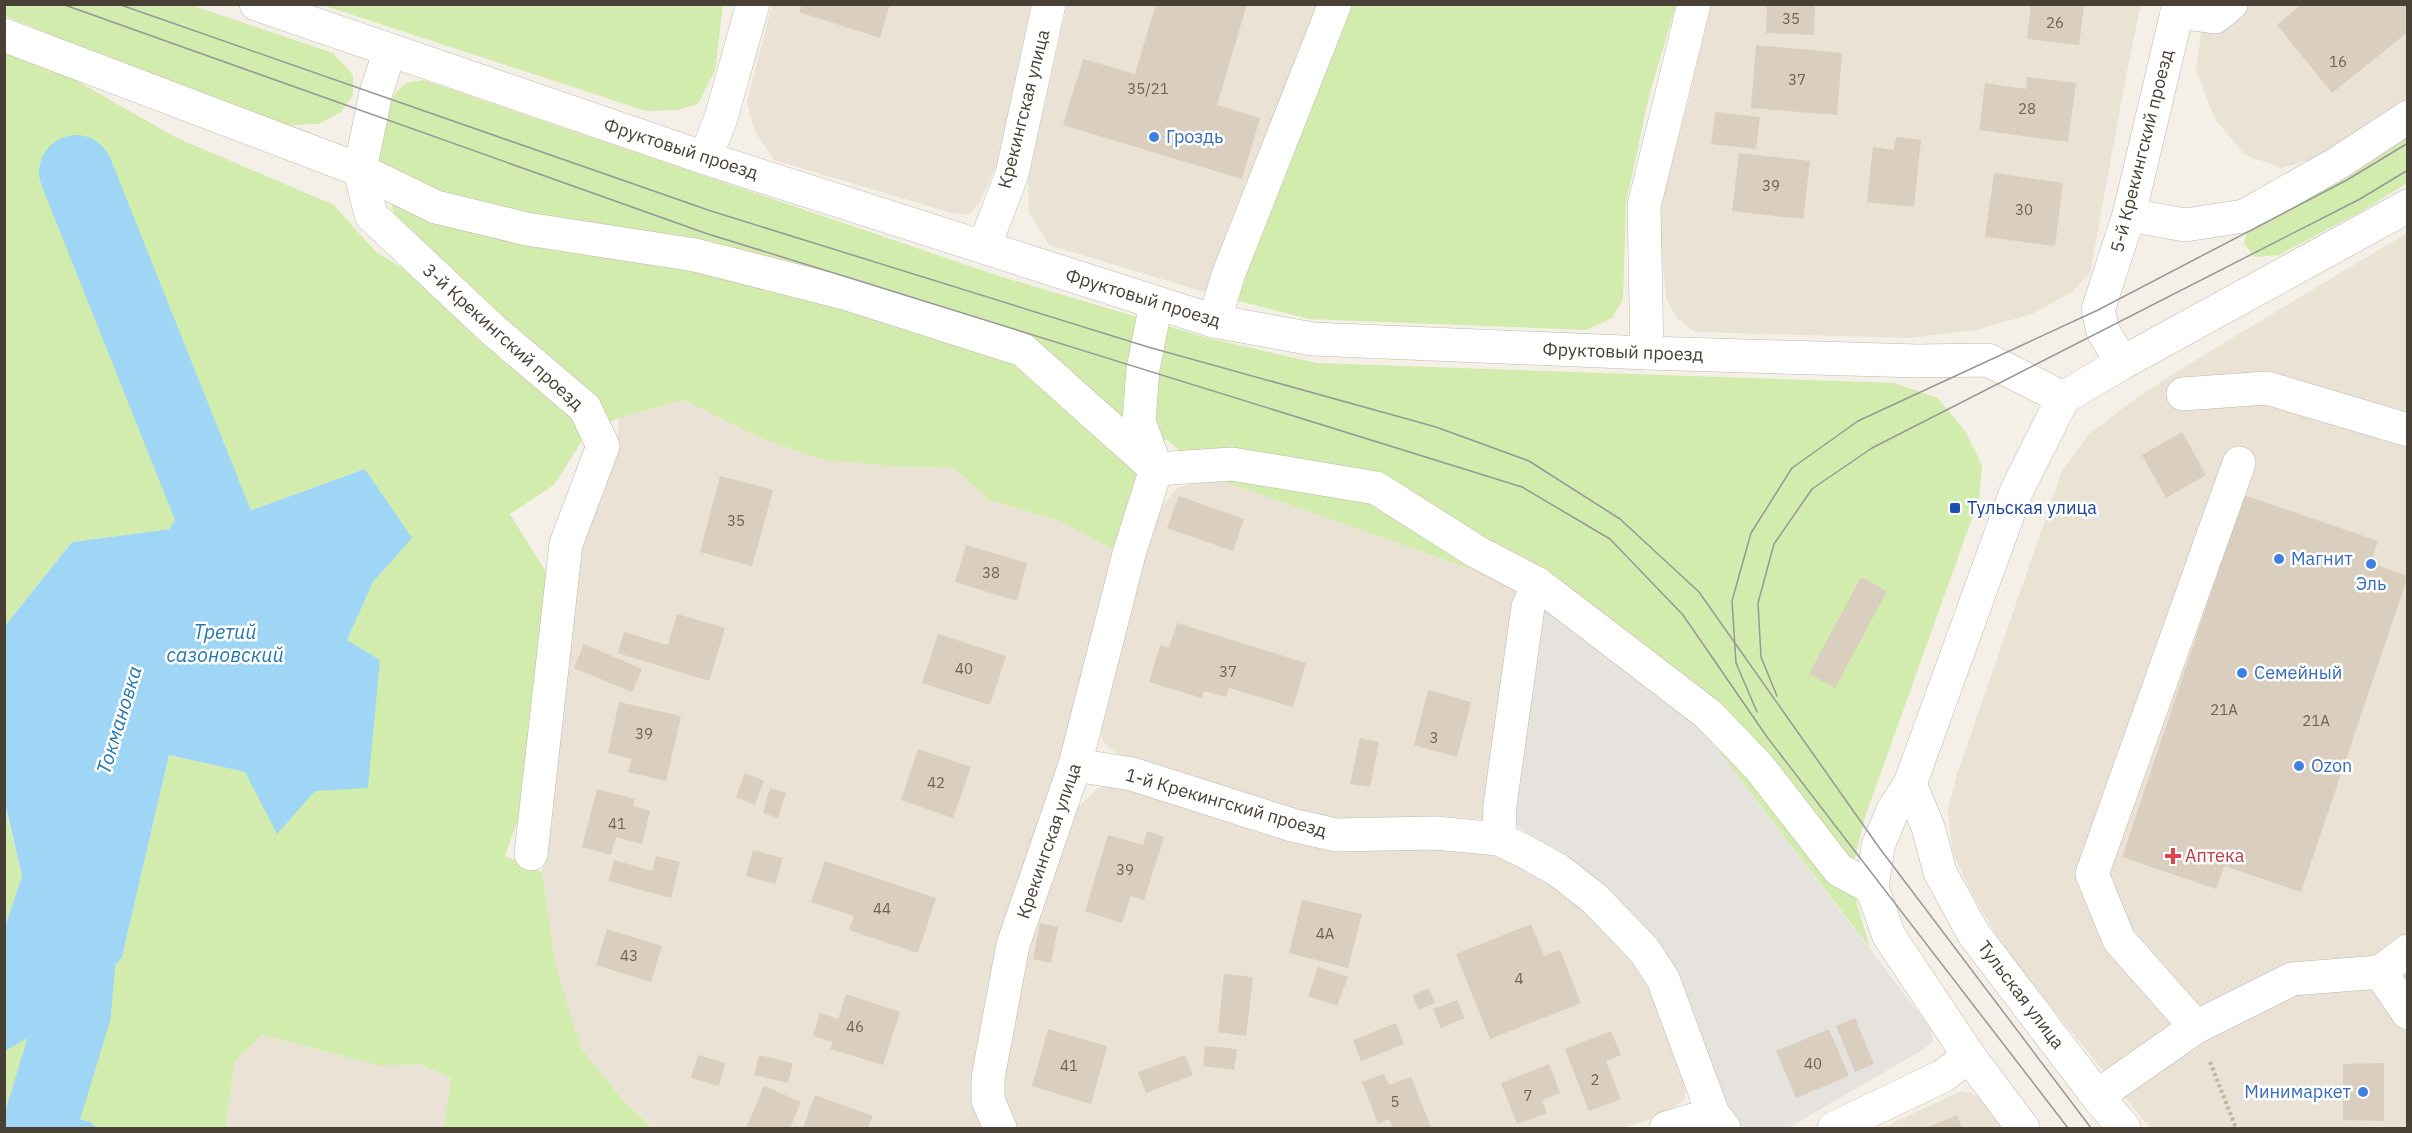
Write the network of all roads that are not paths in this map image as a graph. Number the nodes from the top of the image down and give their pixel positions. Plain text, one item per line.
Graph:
1 (256, 4) edge
2 (753, 4) edge
3 (1049, 4) edge
4 (1335, 4) edge
5 (1694, 4) edge
6 (2231, 4) edge
7 (2178, 8) edge
8 (4, 35) edge
9 (390, 50) junction
10 (2408, 117) edge
11 (705, 158) junction
12 (360, 170) junction
13 (2408, 206) edge
14 (2130, 215) junction
15 (984, 248) junction
16 (1156, 304) junction
17 (1214, 321) junction
18 (1647, 353) junction
19 (2122, 363) junction
20 (2183, 394) dead end
21 (2062, 398) junction
22 (2408, 430) edge
23 (2239, 463) dead end
24 (1156, 469) junction
25 (1538, 584) junction
26 (1075, 765) junction
27 (1910, 784) junction
28 (1499, 839) junction
29 (531, 854) dead end
30 (1872, 888) junction
31 (2408, 951) edge
32 (2380, 972) junction
33 (2408, 1013) edge
34 (2196, 1027) junction
35 (1969, 1056) junction
36 (2097, 1096) junction
37 (1718, 1121) edge
38 (1000, 1128) edge
39 (1666, 1128) edge
40 (1834, 1128) edge
41 (2023, 1128) edge
42 (2124, 1128) edge

1 - 9 street, Фруктовый проезд
2 - 11 street
3 - 15 street, Крекингская улица
4 - 17 street
5 - 18 street
6 - 7 street
7 - 14 street, 5-й Крекингский проезд
8 - 12 street
9 - 11 street, Фруктовый проезд
9 - 12 street, 3-й Крекингский проезд
10 - 14 street
11 - 15 street, Фруктовый проезд
12 - 24 street
12 - 29 street, 3-й Крекингский проезд
13 - 19 street
14 - 19 street, 5-й Крекингский проезд
15 - 16 street, Фруктовый проезд
16 - 17 street, Фруктовый проезд
16 - 24 street
17 - 18 street, Фруктовый проезд
18 - 21 street, Фруктовый проезд
19 - 21 street
20 - 22 street
21 - 27 street
23 - 34 street
24 - 25 street
24 - 26 street, Крекингская улица
25 - 28 street
25 - 30 street
26 - 28 street, 1-й Крекингский проезд
26 - 38 street, Крекингская улица
27 - 30 street
27 - 36 street, Тульская улица
28 - 37 street, 1-й Крекингский проезд
30 - 35 street
31 - 32 street
32 - 33 street
32 - 34 street
34 - 36 street
35 - 40 street
35 - 41 street
36 - 42 street, Тульская улица
37 - 39 street

